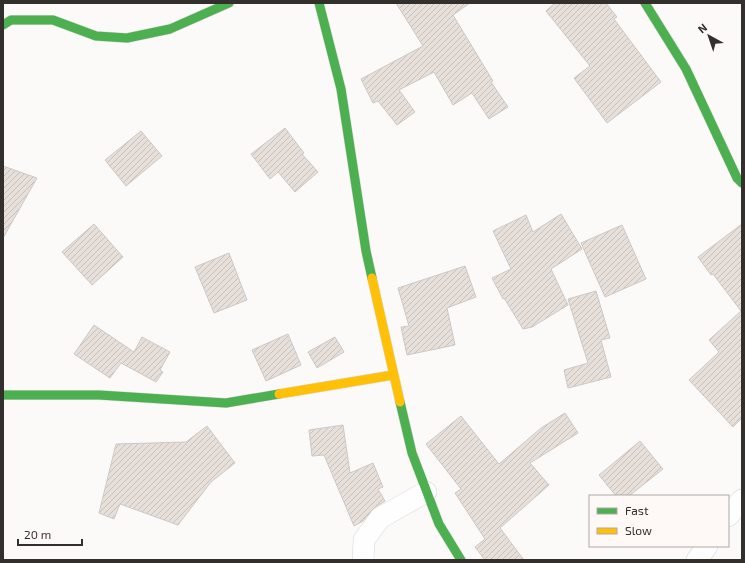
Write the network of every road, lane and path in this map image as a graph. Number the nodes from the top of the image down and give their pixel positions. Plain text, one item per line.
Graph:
1 (229, 3) edge
2 (319, 3) edge
3 (645, 3) edge
4 (3, 25) edge
5 (742, 183) edge
6 (392, 375) junction
7 (3, 395) edge
8 (426, 492) junction
9 (742, 500) edge
10 (729, 515) edge
11 (706, 547) edge
12 (363, 560) edge
13 (461, 560) edge
14 (697, 560) edge

1 - 4 street
2 - 6 street
3 - 5 street
6 - 7 street
6 - 8 street
8 - 12 street
8 - 13 street
9 - 10 street
11 - 14 street

